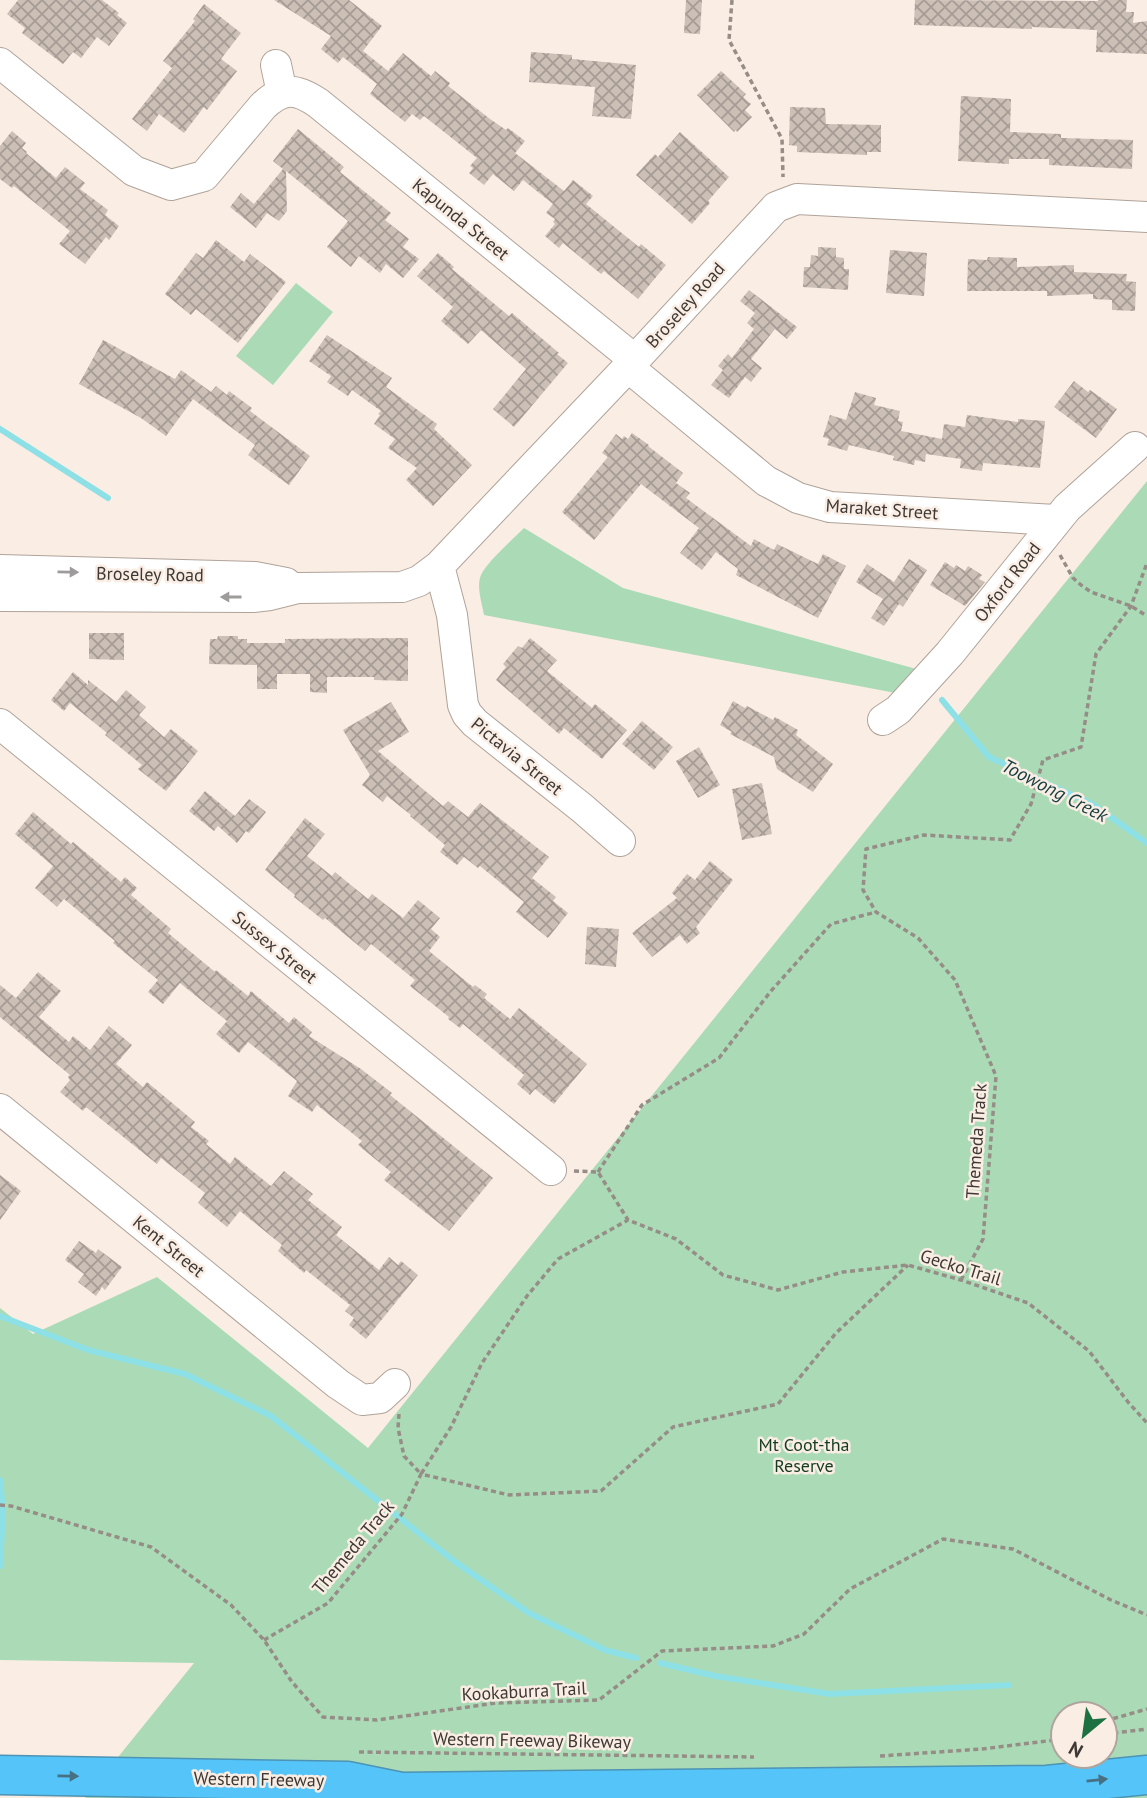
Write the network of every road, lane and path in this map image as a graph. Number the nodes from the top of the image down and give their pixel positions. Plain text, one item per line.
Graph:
1 (732, 0) edge
2 (0, 63) edge
3 (784, 179) dead end
4 (1147, 217) edge
5 (631, 364) junction
6 (1135, 447) dead end
7 (1052, 526) junction
8 (1147, 563) edge
9 (439, 566) junction
10 (0, 570) edge
11 (298, 588) junction
12 (0, 596) edge
13 (1131, 606) junction
14 (1147, 616) edge
15 (883, 720) dead end
16 (0, 724) edge
17 (620, 841) dead end
18 (876, 912) junction
19 (0, 1109) edge
20 (551, 1170) joint
21 (598, 1172) junction
22 (628, 1220) junction
23 (908, 1265) junction
24 (961, 1280) junction
25 (395, 1384) joint
26 (1147, 1423) edge
27 (421, 1474) junction
28 (0, 1505) edge
29 (1147, 1615) edge
30 (264, 1640) junction
31 (1147, 1709) edge
32 (1119, 1717) edge
33 (1147, 1728) edge
34 (1119, 1732) edge
35 (1049, 1741) edge
36 (357, 1752) dead end
37 (880, 1756) dead end
38 (756, 1757) dead end
39 (0, 1775) edge
40 (1147, 1775) edge
41 (391, 1795) edge

1 - 3 path
2 - 5 street, Kapunda Street
4 - 5 street, Broseley Road
5 - 7 street, Maraket Street
5 - 9 street, Broseley Road
6 - 7 street, Oxford Road
7 - 13 path
7 - 15 street, Oxford Road
8 - 13 path
9 - 11 street, Broseley Road
9 - 17 street, Pictavia Street
10 -> 11 street, Broseley Road
11 -> 12 street, Broseley Road
13 - 14 path
13 - 18 path
16 - 20 street, Sussex Street
18 - 21 path
18 - 24 path, Themeda Track
19 - 25 street, Kent Street
20 - 21 path
21 - 22 path
22 - 23 path, Gecko Trail
22 - 27 path, Themeda Track
23 - 24 path, Gecko Trail
23 - 27 path
24 - 26 path, Gecko Trail
25 - 27 path
27 - 30 path, Themeda Track
28 - 30 path, Kookaburra Trail
29 - 30 path, Kookaburra Trail
31 - 32 path
33 - 34 path
35 - 37 path
36 - 38 path, Western Freeway Bikeway
39 -> 41 highway, Western Freeway
41 -> 40 highway, Western Freeway

